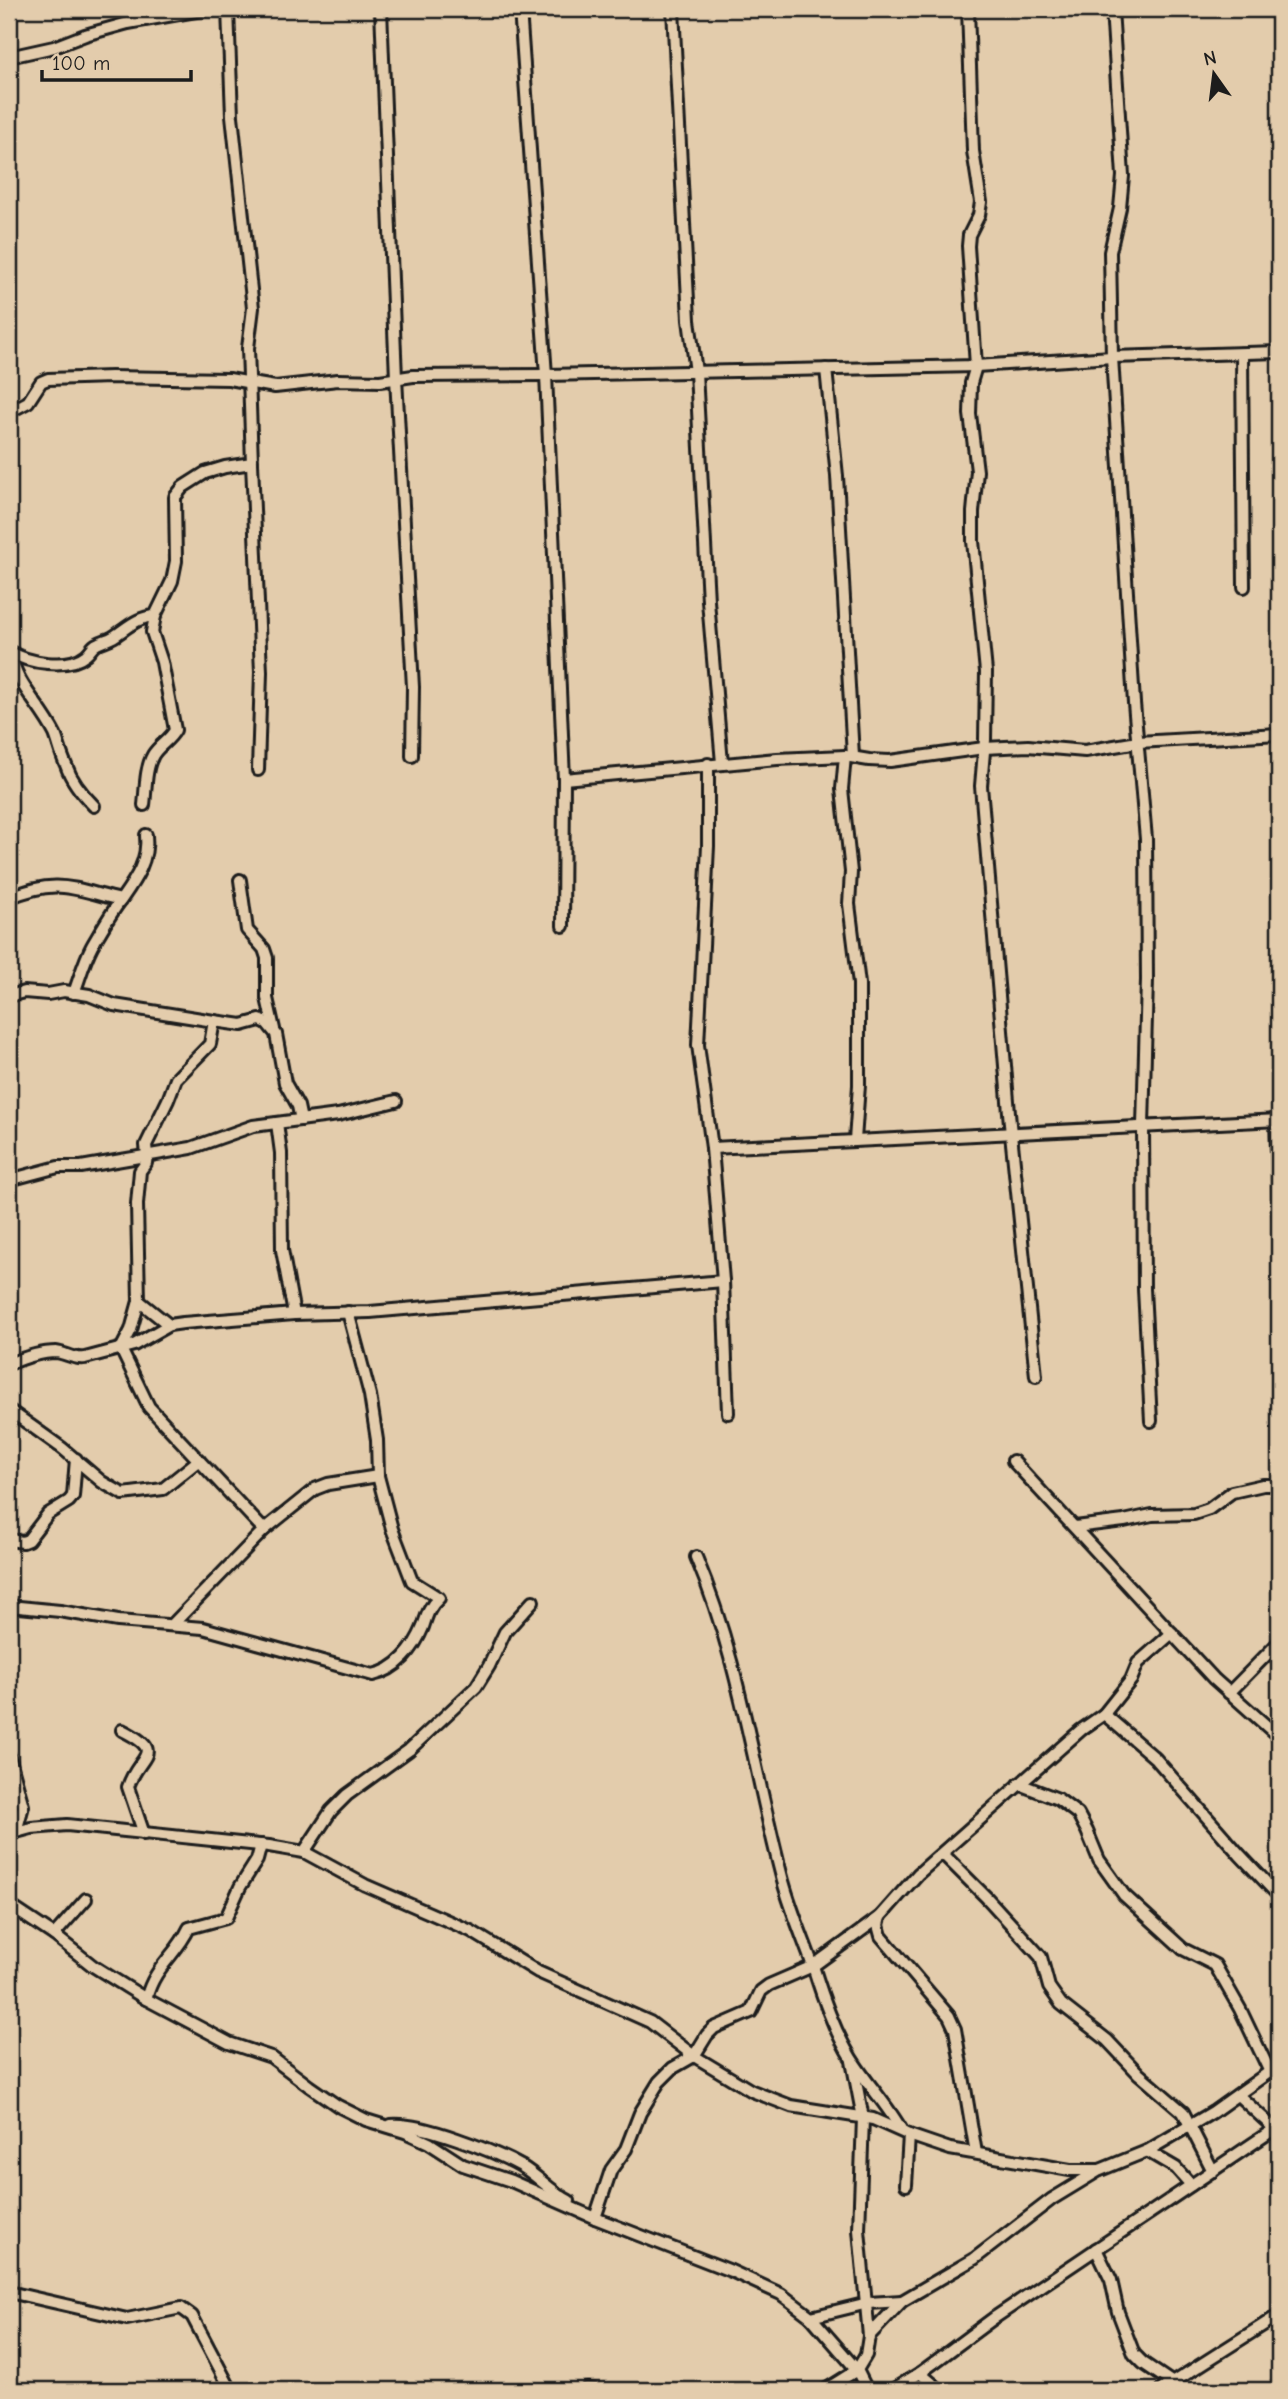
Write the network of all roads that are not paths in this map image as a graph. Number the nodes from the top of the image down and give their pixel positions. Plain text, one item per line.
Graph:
1 (209, 9) edge
2 (229, 9) edge
3 (381, 9) edge
4 (520, 9) edge
5 (673, 9) edge
6 (968, 9) edge
7 (1112, 9) edge
8 (9, 57) edge
9 (1279, 352) edge
10 (1241, 354) junction
11 (1112, 357) junction
12 (976, 366) junction
13 (826, 369) junction
14 (696, 372) junction
15 (546, 376) junction
16 (396, 378) junction
17 (249, 383) junction
18 (9, 412) edge
19 (252, 463) junction
20 (1244, 587) dead end
21 (155, 616) junction
22 (10, 651) edge
23 (1279, 734) edge
24 (1138, 742) junction
25 (984, 748) junction
26 (412, 756) dead end
27 (849, 756) junction
28 (722, 763) junction
29 (708, 764) junction
30 (258, 770) dead end
31 (564, 779) junction
32 (144, 805) dead end
33 (94, 806) dead end
34 (146, 835) dead end
35 (240, 880) dead end
36 (9, 898) edge
37 (121, 900) junction
38 (563, 926) dead end
39 (74, 993) junction
40 (9, 996) edge
41 (214, 1021) junction
42 (274, 1029) junction
43 (396, 1101) dead end
44 (1278, 1120) edge
45 (301, 1121) junction
46 (277, 1123) junction
47 (1143, 1126) junction
48 (1011, 1133) junction
49 (855, 1140) junction
50 (712, 1147) junction
51 (148, 1155) junction
52 (9, 1180) edge
53 (1279, 1217) edge
54 (723, 1281) junction
55 (139, 1301) junction
56 (348, 1312) junction
57 (294, 1314) junction
58 (169, 1325) junction
59 (121, 1349) junction
60 (9, 1364) edge
61 (1036, 1376) dead end
62 (9, 1410) edge
63 (728, 1413) dead end
64 (1151, 1421) dead end
65 (76, 1459) junction
66 (199, 1460) junction
67 (1013, 1461) dead end
68 (378, 1476) junction
69 (1279, 1485) edge
70 (1074, 1527) junction
71 (264, 1530) junction
72 (9, 1540) edge
73 (695, 1557) dead end
74 (533, 1601) dead end
75 (9, 1606) edge
76 (173, 1625) junction
77 (1171, 1633) junction
78 (1279, 1642) edge
79 (1229, 1693) junction
80 (1104, 1714) junction
81 (122, 1730) dead end
82 (1279, 1737) edge
83 (9, 1756) edge
84 (1019, 1784) junction
85 (12, 1833) edge
86 (144, 1834) junction
87 (261, 1845) junction
88 (304, 1852) junction
89 (943, 1854) junction
90 (1279, 1896) edge
91 (86, 1899) dead end
92 (9, 1905) edge
93 (880, 1917) junction
94 (54, 1935) junction
95 (813, 1966) junction
96 (146, 1999) junction
97 (694, 2056) junction
98 (852, 2059) junction
99 (1275, 2068) edge
100 (1238, 2095) junction
101 (863, 2118) junction
102 (385, 2125) junction
103 (1189, 2125) junction
104 (1277, 2127) edge
105 (905, 2133) junction
106 (469, 2144) junction
107 (1147, 2151) junction
108 (976, 2153) junction
109 (476, 2169) junction
110 (1100, 2170) junction
111 (1213, 2171) junction
112 (906, 2185) dead end
113 (1191, 2185) junction
114 (596, 2217) junction
115 (1096, 2249) junction
116 (9, 2292) edge
117 (902, 2301) junction
118 (867, 2303) junction
119 (1279, 2315) edge
120 (811, 2316) junction
121 (869, 2336) junction
122 (857, 2371) junction
123 (920, 2373) junction
124 (1173, 2383) junction
125 (231, 2390) edge
126 (825, 2390) edge
127 (862, 2390) edge
128 (892, 2390) edge
129 (940, 2390) edge
130 (1161, 2390) edge
131 (1183, 2390) edge

1 - 2 street
1 - 8 street
2 - 17 street
3 - 16 street
4 - 15 street
5 - 14 street
6 - 12 street
7 - 11 street
9 - 10 street
10 - 11 street
10 - 20 street
11 - 12 street
11 - 24 street
12 - 13 street
12 - 25 street
13 - 14 street
13 - 27 street
14 - 15 street
14 - 28 street
15 - 16 street
15 - 31 street
16 - 17 street
16 - 26 street
17 - 18 street
17 - 19 street
19 - 21 street
19 - 30 street
21 - 22 street
21 - 32 street
22 - 33 street
23 - 24 street
24 - 25 street
24 - 47 street
25 - 27 street
25 - 48 street
27 - 28 street
27 - 49 street
28 - 29 street
29 - 31 street
29 - 50 street
31 - 38 street
34 - 37 street
35 - 42 street
36 - 37 street
37 - 39 street
39 - 40 street
39 - 41 street
41 - 42 street
41 - 51 street
42 - 45 street
43 - 45 street
44 - 47 street
44 - 53 street
45 - 46 street
46 - 51 street
46 - 57 street
47 - 48 street
47 - 64 street
48 - 49 street
48 - 61 street
49 - 50 street
50 - 54 street
51 - 52 street
51 - 55 street
54 - 56 street
54 - 63 street
55 - 58 street
55 - 59 street
56 - 57 street
56 - 68 street
57 - 58 street
58 - 59 street
59 - 60 street
59 - 66 street
62 - 65 street
65 - 66 street
65 - 72 street
66 - 71 street
67 - 70 street
68 - 71 street
68 - 76 street
69 - 70 street
70 - 77 street
71 - 76 street
73 - 95 street
74 - 88 street
75 - 76 street
77 - 79 street
77 - 80 street
78 - 79 street
79 - 82 street
80 - 84 street
80 - 90 street
81 - 86 street
83 - 85 street
84 - 89 street
84 - 99 street
85 - 86 street
86 - 87 street
87 - 88 street
87 - 96 street
88 - 97 street
89 - 93 street
89 - 103 street
91 - 94 street
92 - 94 street
93 - 95 street
93 - 108 street
94 - 96 street
95 - 97 street
95 - 98 street
96 - 102 street
97 - 101 street
97 - 114 street
98 - 101 street
98 - 105 street
99 - 100 street
100 - 103 street
100 - 104 street
101 - 105 street
101 - 118 street
102 - 106 street
102 - 109 street
103 - 107 street
103 - 111 street
104 - 111 street
105 - 108 street
105 - 112 street
106 - 109 street
106 - 114 street
107 - 110 street
107 - 113 street
108 - 110 street
109 - 114 street
110 - 117 street
111 - 113 street
113 - 115 street
114 - 120 street
115 - 123 street
115 - 124 street
116 - 125 street
117 - 118 street
117 - 121 street
118 - 120 street
118 - 121 street
119 - 124 street
120 - 122 street
121 - 122 street
122 - 126 street
122 - 127 street
123 - 128 street
123 - 129 street
124 - 130 street
124 - 131 street

